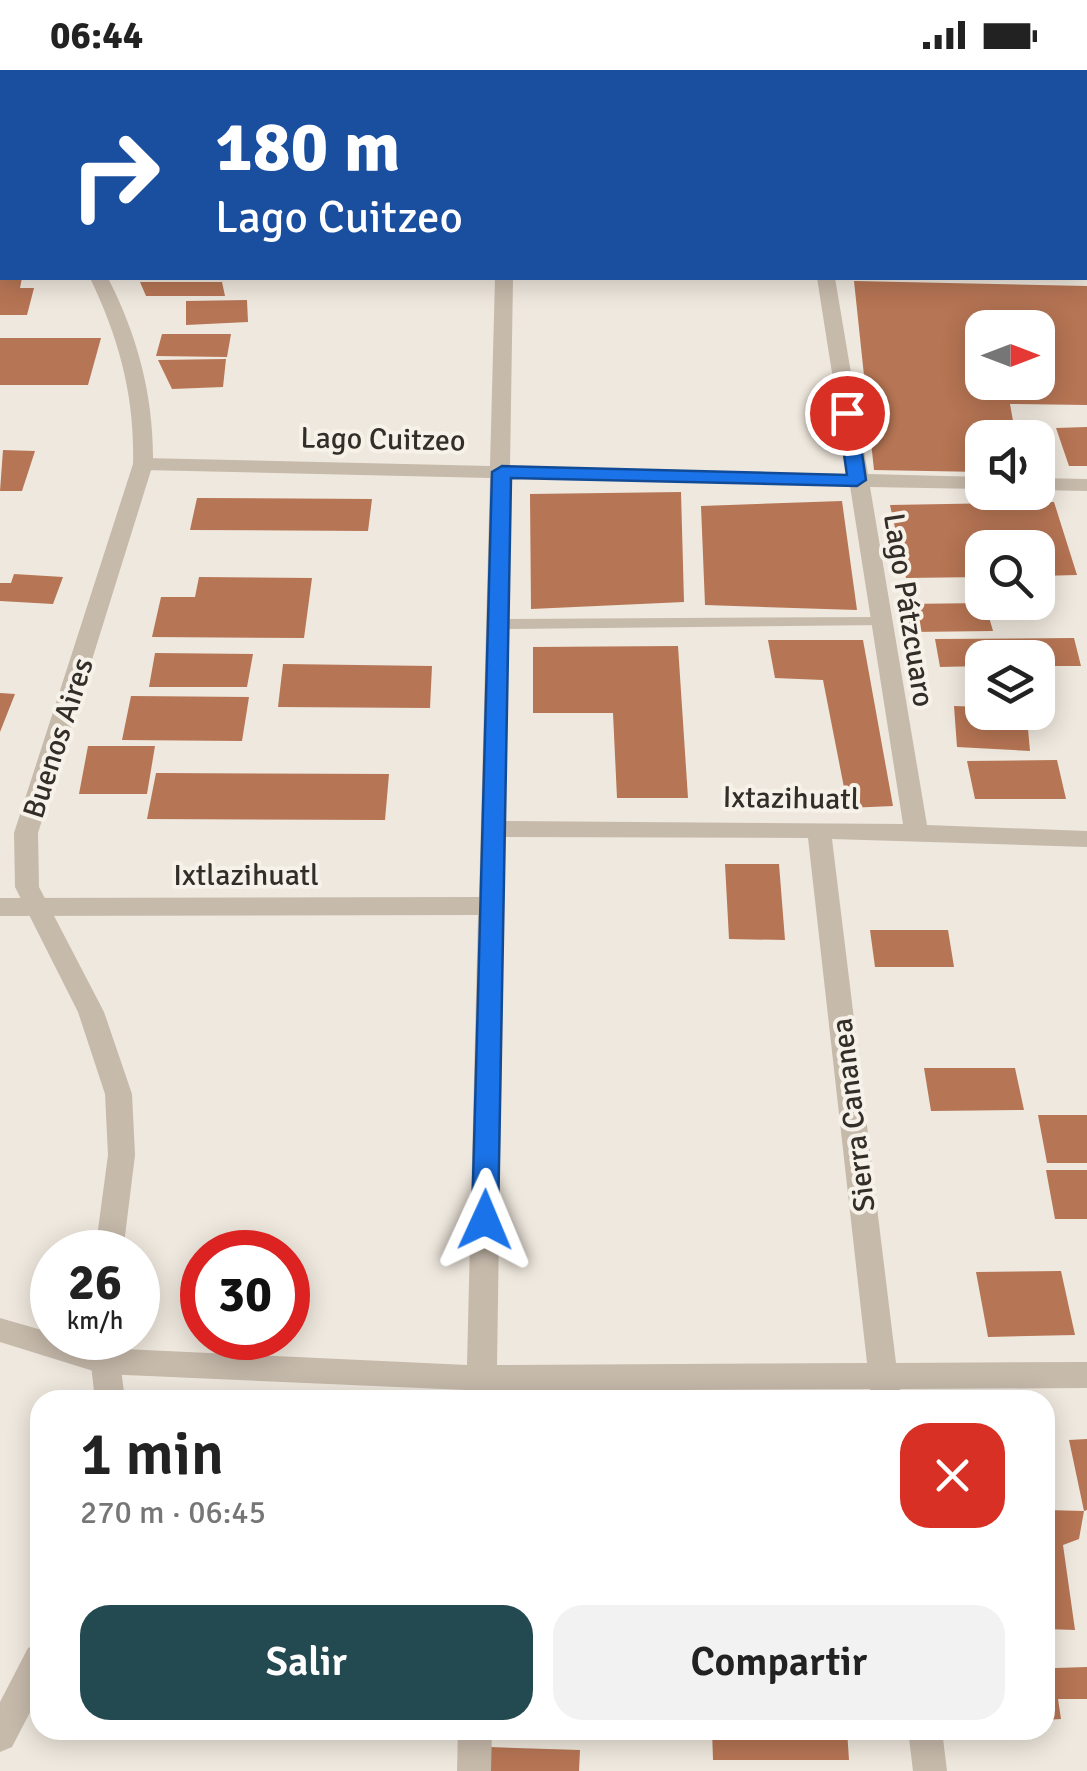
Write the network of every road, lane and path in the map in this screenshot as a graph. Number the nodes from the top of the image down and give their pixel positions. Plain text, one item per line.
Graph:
1 (99, 280) edge
2 (504, 280) edge
3 (826, 280) edge
4 (143, 464) junction
5 (502, 472) junction
6 (857, 480) junction
7 (965, 483) edge
8 (1055, 484) edge
9 (1087, 485) edge
10 (881, 622) junction
11 (496, 624) junction
12 (494, 829) junction
13 (819, 830) junction
14 (916, 832) junction
15 (1087, 839) edge
16 (492, 906) junction
17 (0, 907) edge
18 (36, 909) junction
19 (112, 1230) edge
20 (0, 1330) edge
21 (30, 1336) edge
22 (160, 1355) edge
23 (105, 1360) edge
24 (1087, 1376) edge
25 (481, 1389) edge
26 (885, 1389) edge
27 (109, 1390) edge
28 (30, 1678) edge
29 (0, 1736) edge
30 (475, 1740) edge
31 (926, 1740) edge
32 (474, 1771) edge
33 (930, 1771) edge

1 - 4 street, Buenos Aires
2 - 5 street
3 - 6 street, Lago Pátzcuaro
4 - 5 street, Lago Cuitzeo
4 - 18 street, Buenos Aires
5 - 6 street, Lago Cuitzeo
5 - 11 street
6 - 7 street, Lago Cuitzeo
6 - 10 street, Lago Pátzcuaro
8 - 9 street
10 - 11 lane
10 - 14 street, Lago Pátzcuaro
11 - 12 street
12 - 13 street, Ixtazihuatl
12 - 16 street
13 - 14 street, Ixtazihuatl
13 - 26 street, Sierra Cananea
14 - 15 street, Ixtazihuatl
16 - 18 street, Ixtlazihuatl
16 - 25 street
17 - 18 street, Ixtlazihuatl
18 - 19 street, Buenos Aires
20 - 21 street
22 - 25 street
23 - 27 street
24 - 26 street
25 - 26 street
28 - 29 street
30 - 32 street
31 - 33 street

